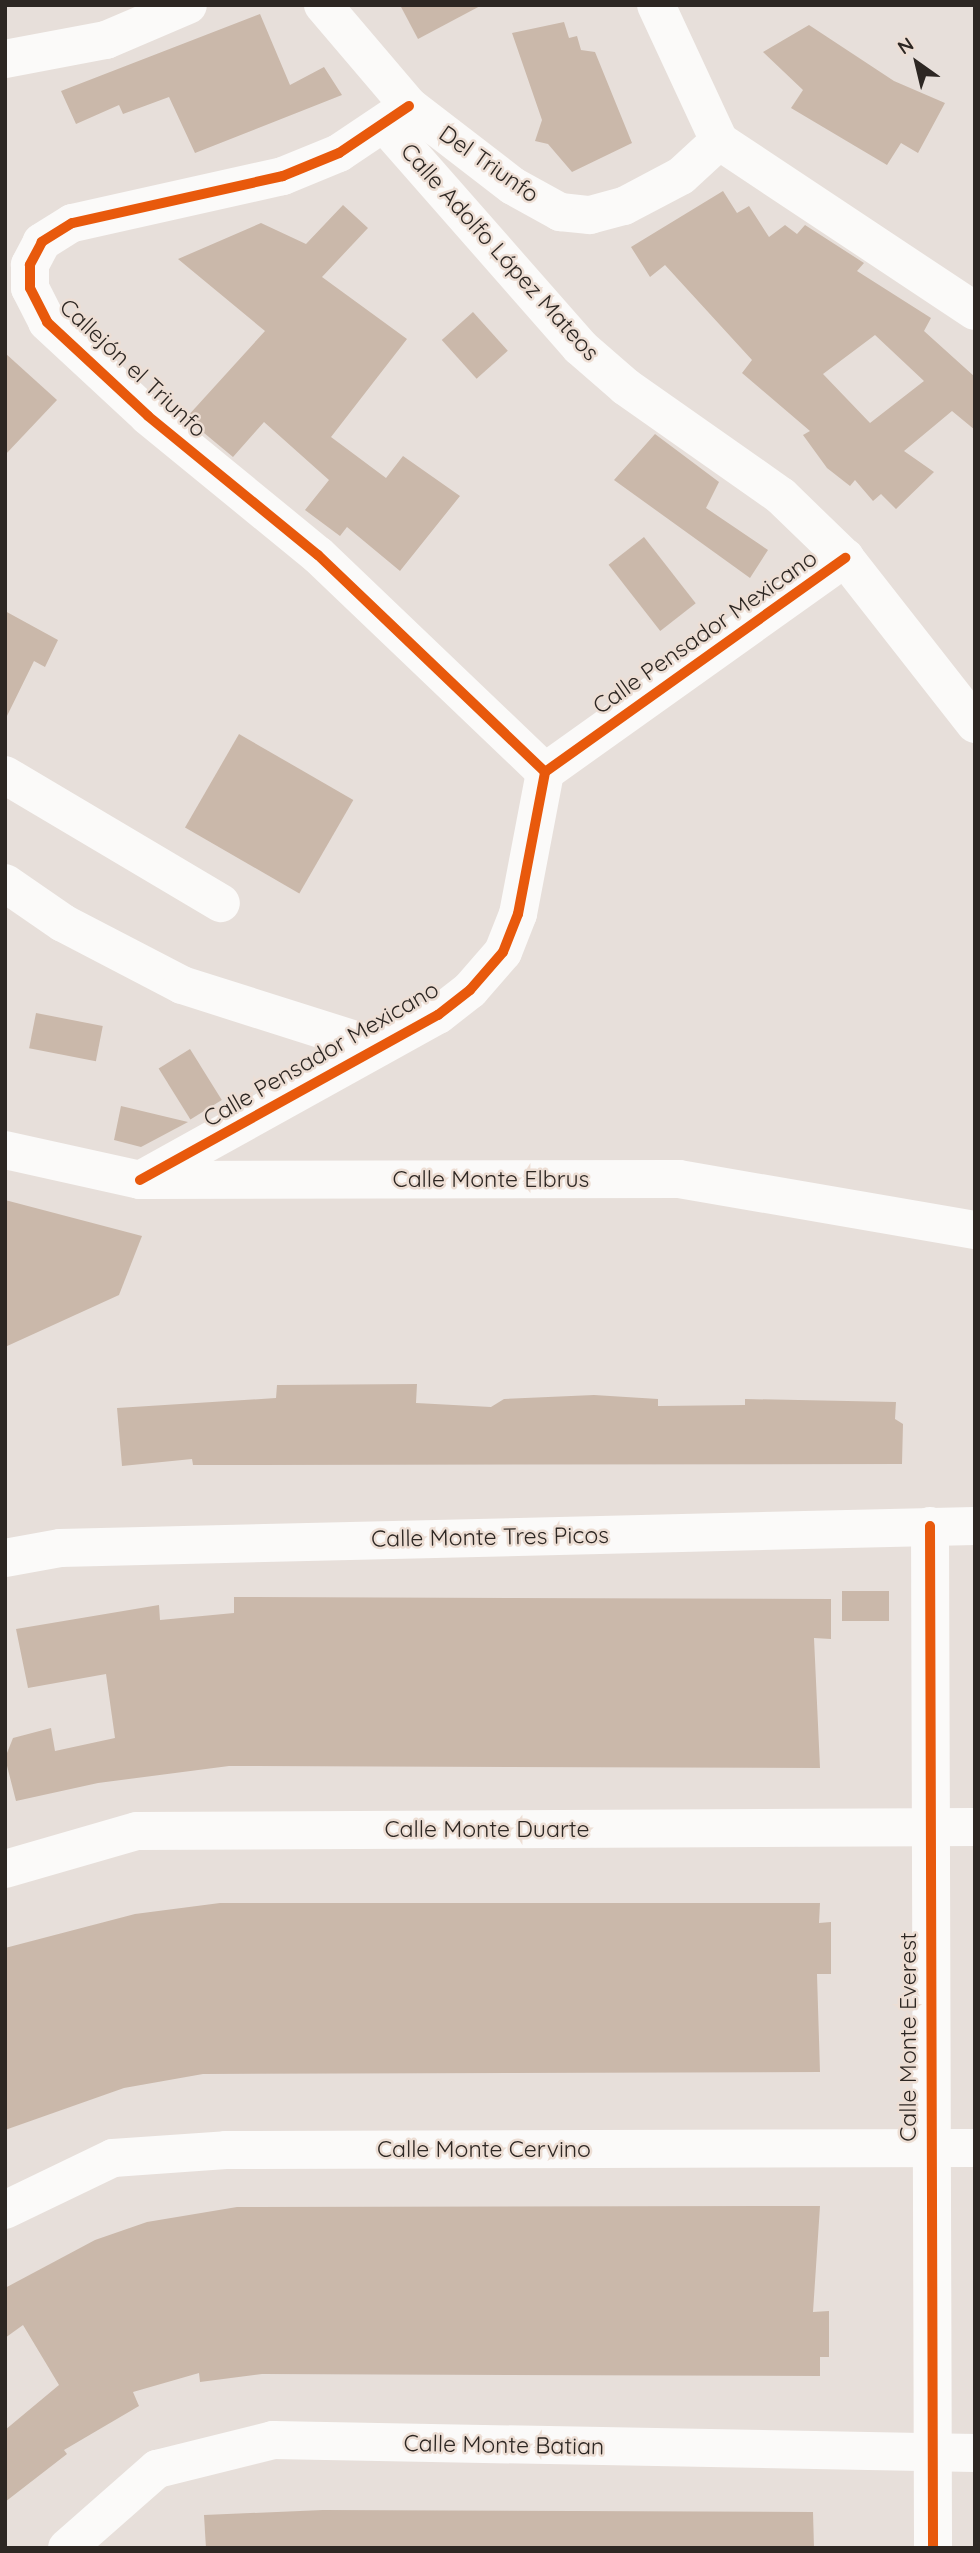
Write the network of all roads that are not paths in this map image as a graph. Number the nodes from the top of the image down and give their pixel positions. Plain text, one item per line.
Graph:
1 (188, 5) edge
2 (323, 5) edge
3 (656, 5) edge
4 (5, 59) edge
5 (398, 116) junction
6 (719, 141) junction
7 (975, 310) edge
8 (845, 558) junction
9 (975, 724) edge
10 (545, 772) junction
11 (5, 775) edge
12 (5, 883) edge
13 (221, 903) dead end
14 (378, 1047) junction
15 (5, 1150) edge
16 (140, 1180) junction
17 (975, 1230) edge
18 (930, 1526) junction
19 (975, 1526) edge
20 (5, 1558) edge
21 (931, 1827) junction
22 (975, 1827) edge
23 (5, 1869) edge
24 (928, 2147) junction
25 (975, 2148) edge
26 (5, 2210) edge
27 (934, 2452) junction
28 (975, 2453) edge
29 (67, 2548) edge
30 (933, 2548) edge

1 - 4 street
2 - 5 street, Calle Adolfo López Mateos
3 - 6 street
5 - 6 street, Del Triunfo
5 - 8 street, Calle Adolfo López Mateos
5 - 10 street, Callejón el Triunfo
6 - 7 street
8 - 9 street, Calle Adolfo López Mateos
8 - 10 street, Calle Pensador Mexicano
10 - 14 street, Calle Pensador Mexicano
11 - 13 street
12 - 14 street
14 - 16 street, Calle Pensador Mexicano
15 - 16 street, Calle Monte Elbrus
16 - 17 street, Calle Monte Elbrus
18 - 19 street, Calle Monte Tres Picos
18 - 20 street, Calle Monte Tres Picos
18 - 21 street, Calle Monte Everest
21 - 22 street, Calle Monte Duarte
21 - 23 street, Calle Monte Duarte
21 - 24 street, Calle Monte Everest
24 - 25 street, Calle Monte Cervino
24 - 26 street, Calle Monte Cervino
24 - 27 street, Calle Monte Everest
27 - 28 street, Calle Monte Batian
27 - 29 street, Calle Monte Batian
27 - 30 street, Calle Monte Everest

